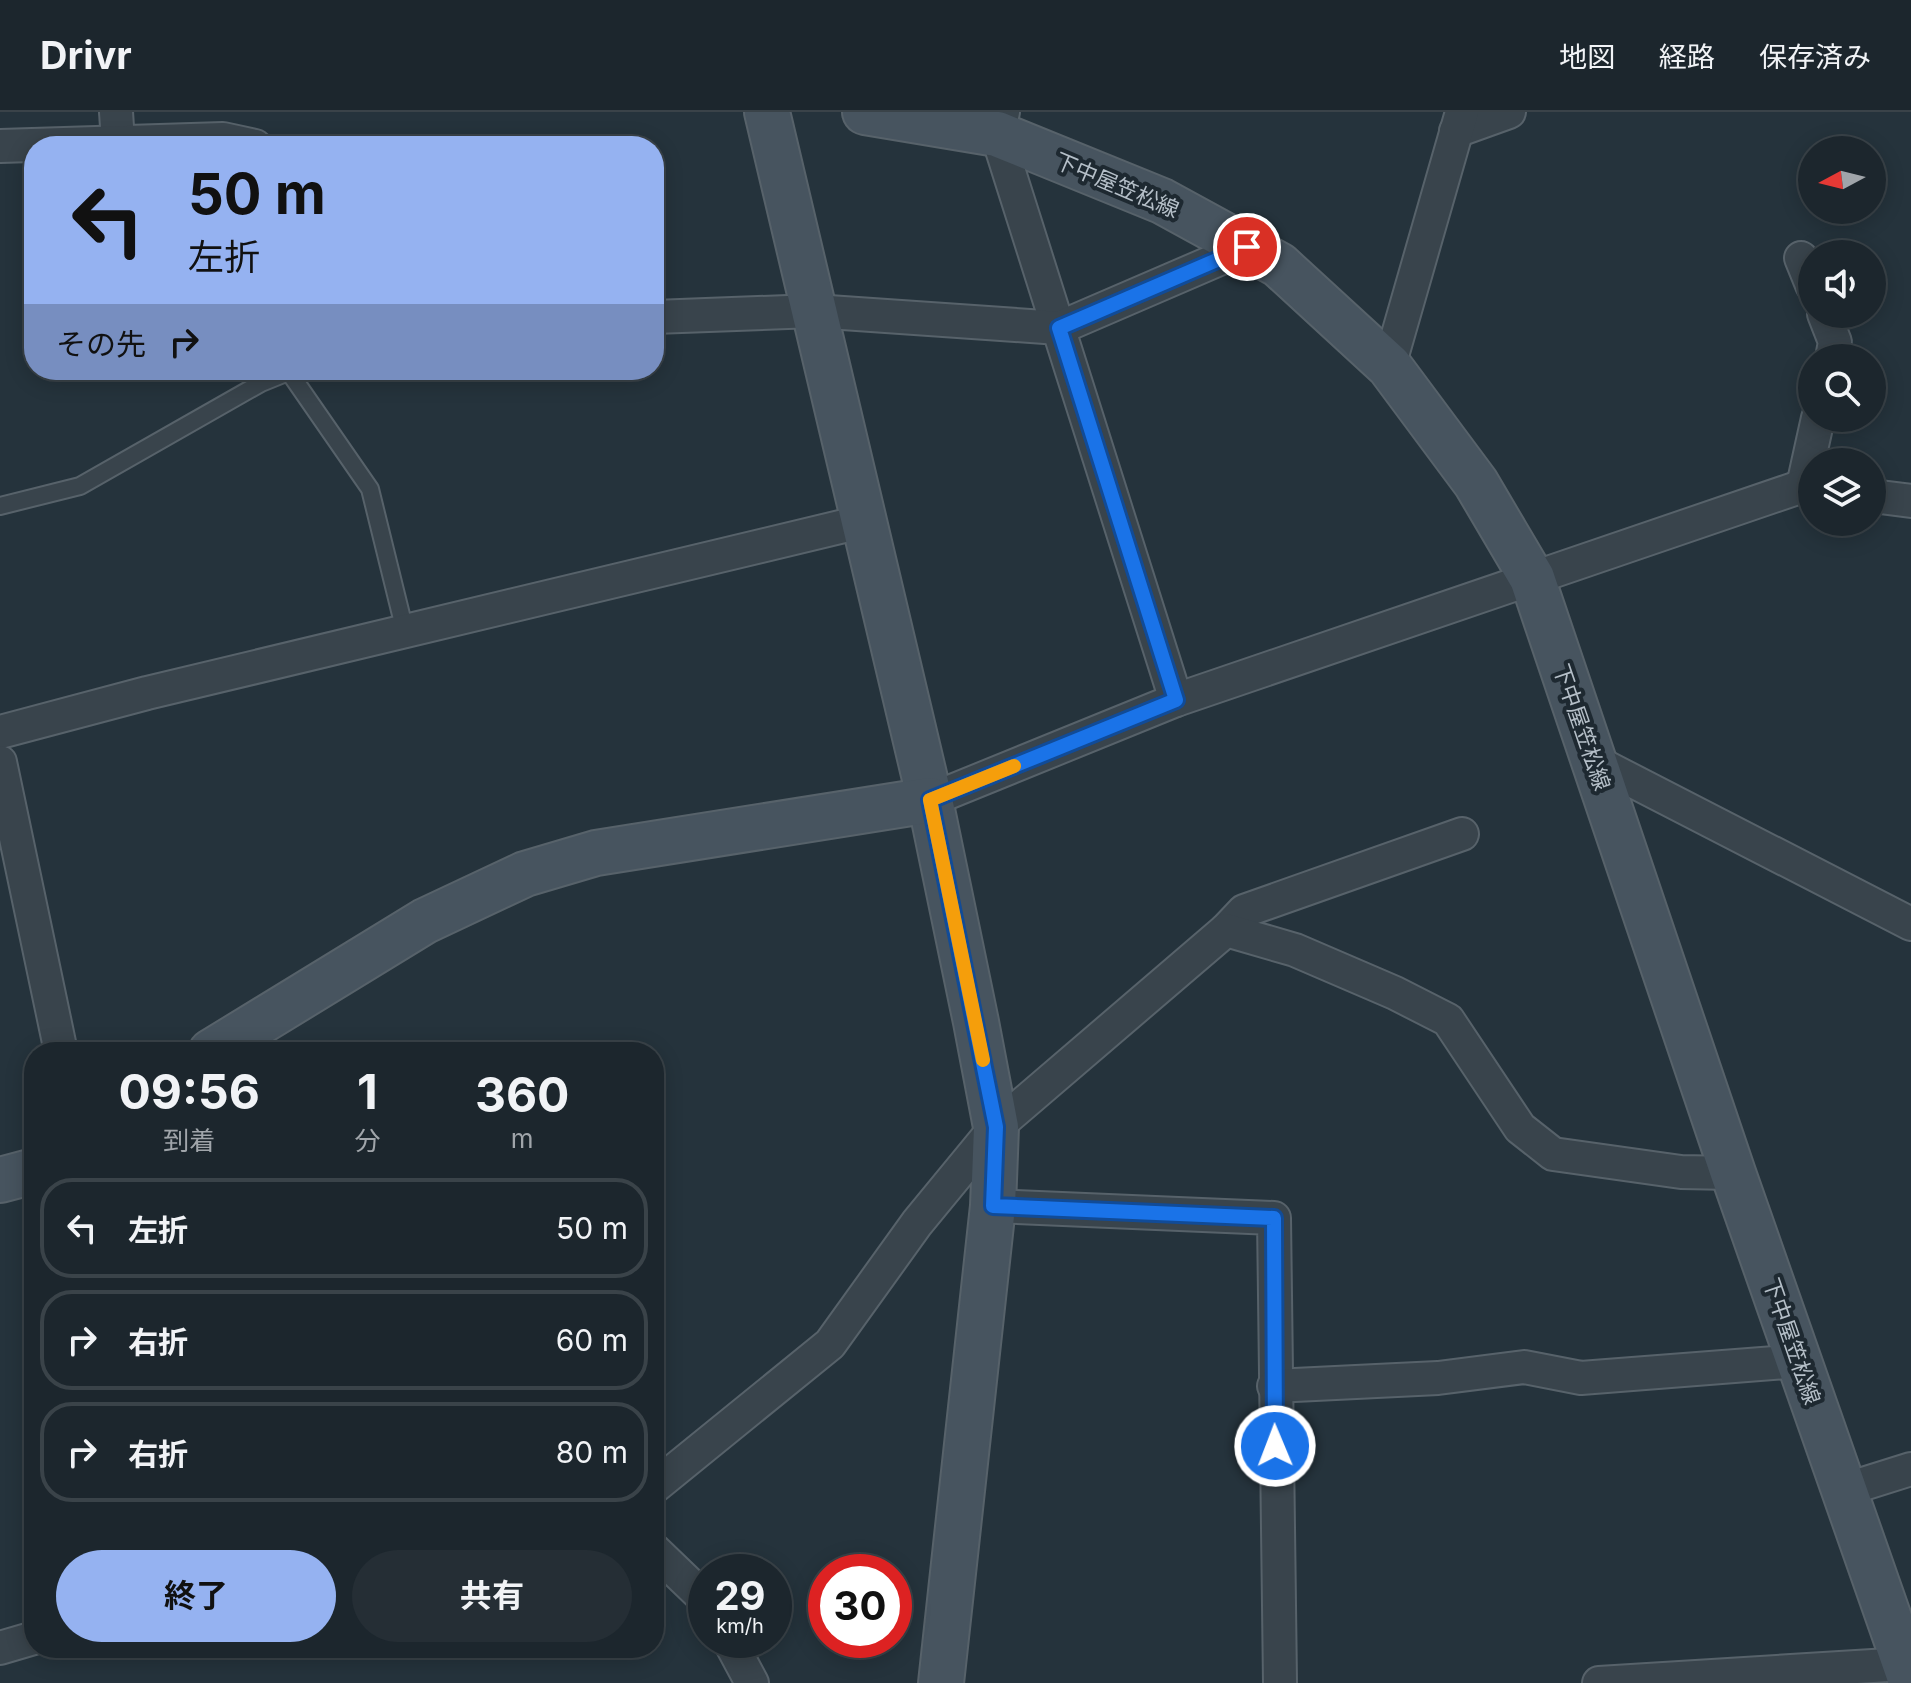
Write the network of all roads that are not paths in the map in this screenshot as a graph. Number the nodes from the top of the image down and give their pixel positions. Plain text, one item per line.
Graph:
1 (767, 112) edge
2 (865, 112) edge
3 (1509, 112) edge
4 (1459, 121) edge
5 (1000, 123) edge
6 (117, 127) edge
7 (62, 136) edge
8 (196, 136) edge
9 (24, 142) edge
10 (0, 146) edge
11 (1247, 247) junction
12 (814, 311) junction
13 (664, 317) edge
14 (1059, 328) junction
15 (1389, 366) junction
16 (268, 380) edge
17 (297, 380) edge
18 (1798, 490) edge
19 (1886, 498) edge
20 (1911, 501) edge
21 (0, 506) edge
22 (865, 521) junction
23 (1532, 578) junction
24 (405, 631) junction
25 (1176, 700) junction
26 (0, 732) edge
27 (1594, 761) junction
28 (0, 762) edge
29 (930, 800) junction
30 (1462, 834) dead end
31 (1911, 924) edge
32 (1226, 930) junction
33 (59, 1042) edge
34 (227, 1042) edge
35 (996, 1127) junction
36 (1733, 1173) junction
37 (24, 1174) edge
38 (0, 1180) edge
39 (993, 1206) junction
40 (1799, 1361) junction
41 (1274, 1386) junction
42 (1911, 1469) edge
43 (664, 1479) edge
44 (1844, 1490) junction
45 (664, 1560) edge
46 (688, 1583) edge
47 (24, 1641) edge
48 (0, 1648) edge
49 (739, 1658) edge
50 (1908, 1672) edge
51 (752, 1683) edge
52 (941, 1683) edge
53 (1280, 1683) edge
54 (1599, 1683) edge

1 - 12 street
2 - 5 street, 下中屋笠松線
3 - 4 street
4 - 15 street
5 - 11 street, 下中屋笠松線
5 - 14 street
6 - 7 street
6 - 8 street
9 - 10 street
11 - 14 street
11 - 15 street, 下中屋笠松線
12 - 13 street
12 - 14 street
12 - 22 street
14 - 25 street
15 - 23 street, 下中屋笠松線
16 - 21 lane
17 - 24 lane
18 - 23 street
19 - 20 street
22 - 24 street
22 - 29 street
23 - 25 street
23 - 27 street, 下中屋笠松線
24 - 26 street
25 - 29 street
27 - 31 street
27 - 36 street, 下中屋笠松線
28 - 33 street
29 - 34 street
29 - 35 street
30 - 32 street
32 - 35 street
32 - 36 street
35 - 39 street
35 - 43 street
36 - 40 street, 下中屋笠松線
37 - 38 street
39 - 41 street
39 - 52 street
40 - 41 street
40 - 44 street, 下中屋笠松線
41 - 53 street
42 - 44 street
44 - 50 street, 下中屋笠松線
45 - 46 street
47 - 48 street
49 - 51 street
50 - 54 street

